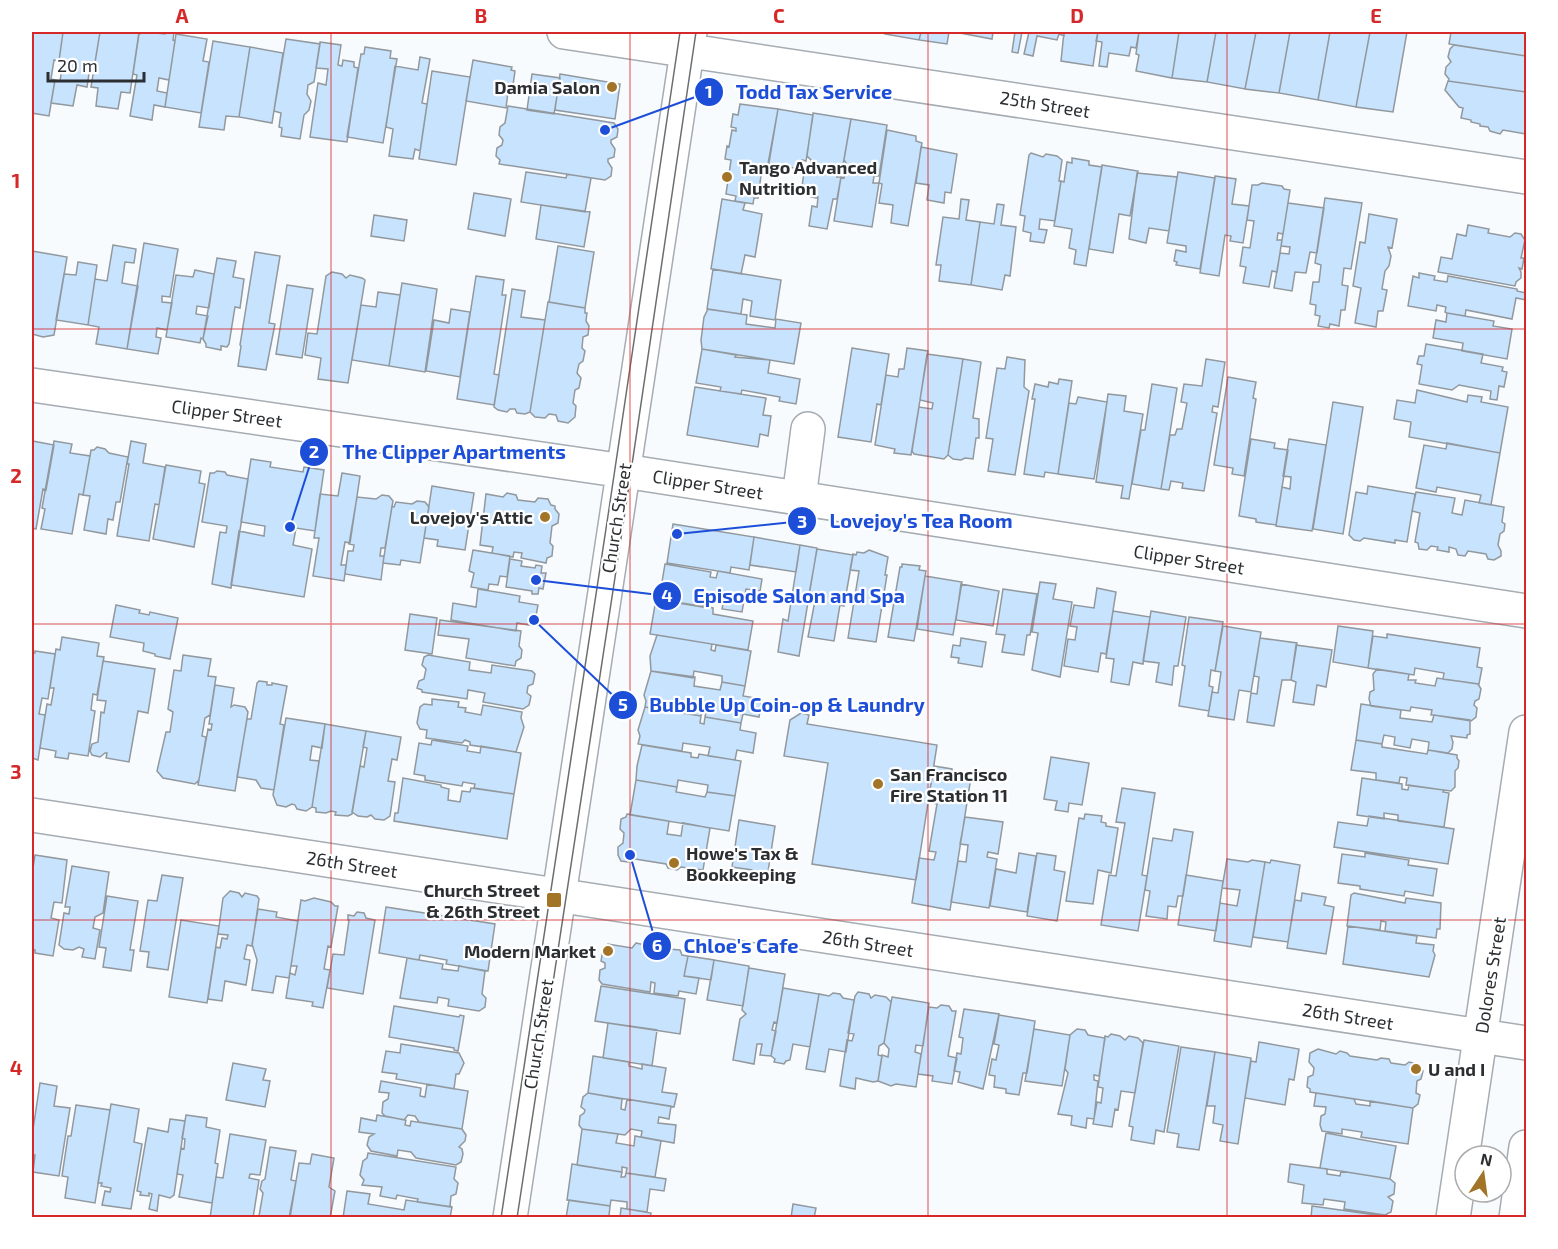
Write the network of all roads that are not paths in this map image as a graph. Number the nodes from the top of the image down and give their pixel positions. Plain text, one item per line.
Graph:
1 (564, 32) edge
2 (689, 41) edge
3 (1527, 177) edge
4 (32, 385) edge
5 (808, 429) dead end
6 (624, 471) junction
7 (799, 498) junction
8 (1527, 611) edge
9 (1527, 732) edge
10 (32, 815) edge
11 (559, 896) junction
12 (1480, 1036) junction
13 (1527, 1043) edge
14 (1527, 1147) edge
15 (510, 1218) edge
16 (1453, 1218) edge
17 (1516, 1218) edge

1 - 2 street, 25th Street
2 - 3 street, 25th Street
2 - 6 street, Church Street
4 - 6 street, Clipper Street
5 - 7 street
6 - 7 street, Clipper Street
6 - 11 street, Church Street
7 - 8 street, Clipper Street
9 - 12 street, Dolores Street
10 - 11 street, 26th Street
11 - 12 street, 26th Street
11 - 15 street, Church Street
12 - 13 street, 26th Street
12 - 16 street, Dolores Street
14 - 17 street

